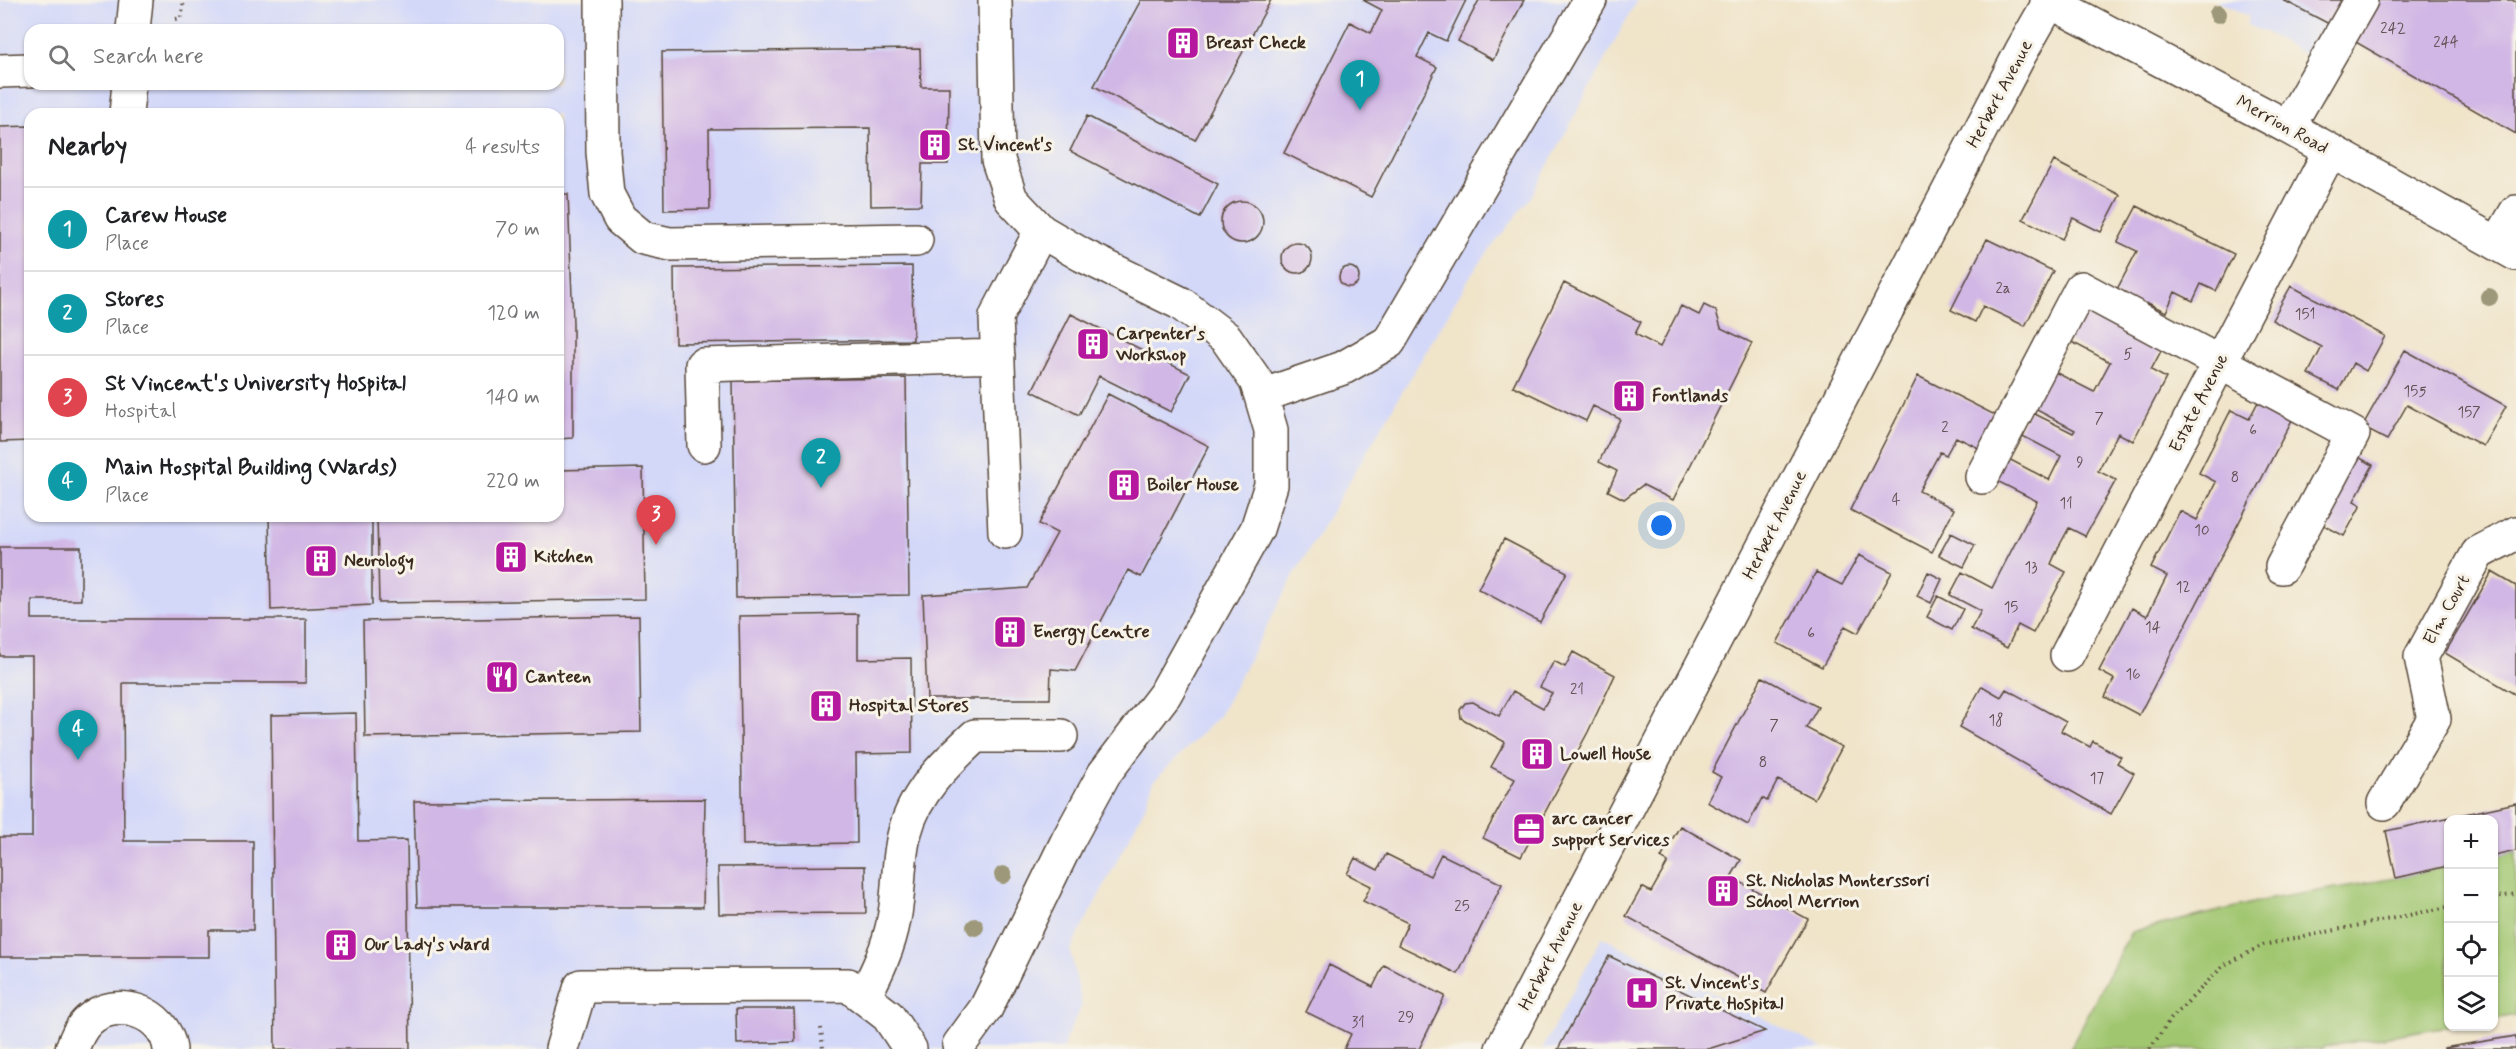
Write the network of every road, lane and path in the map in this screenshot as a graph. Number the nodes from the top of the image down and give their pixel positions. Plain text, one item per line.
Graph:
1 (136, 0) edge
2 (602, 0) edge
3 (995, 0) edge
4 (1590, 0) edge
5 (2361, 0) edge
6 (2048, 1) edge
7 (134, 24) edge
8 (24, 70) edge
9 (0, 71) edge
10 (128, 90) edge
11 (127, 108) edge
12 (2288, 127) junction
13 (2330, 151) junction
14 (2516, 212) edge
15 (1041, 231) junction
16 (916, 240) dead end
17 (2507, 249) edge
18 (998, 356) junction
19 (2219, 363) junction
20 (1261, 396) junction
21 (704, 446) dead end
22 (1982, 477) dead end
23 (1005, 532) dead end
24 (2516, 533) edge
25 (2282, 567) dead end
26 (2067, 655) dead end
27 (1061, 736) dead end
28 (2384, 803) dead end
29 (2516, 894) edge
30 (2498, 897) edge
31 (2444, 909) edge
32 (864, 996) junction
33 (814, 1028) dead end
34 (963, 1047) edge
35 (72, 1049) edge
36 (170, 1049) edge
37 (562, 1049) edge
38 (823, 1049) edge
39 (911, 1049) edge
40 (1503, 1049) edge
41 (2150, 1049) edge

1 - 7 street
2 - 16 street
3 - 15 street
4 - 20 street
5 - 12 street
6 - 12 street, Merrion Road
6 - 40 street, Herbert Avenue
8 - 9 street
10 - 11 street
12 - 13 street, Merrion Road
13 - 17 street, Merrion Road
13 - 19 street, Estate Avenue
14 - 17 street
15 - 18 street
15 - 20 street
18 - 21 street
18 - 23 street
19 - 22 street
19 - 25 street
19 - 26 street, Estate Avenue
20 - 34 street
24 - 28 street, Elm Court
27 - 32 street
29 - 30 path
31 - 41 path
32 - 37 street
32 - 39 street
33 - 38 path
34 - 39 street
35 - 36 street

